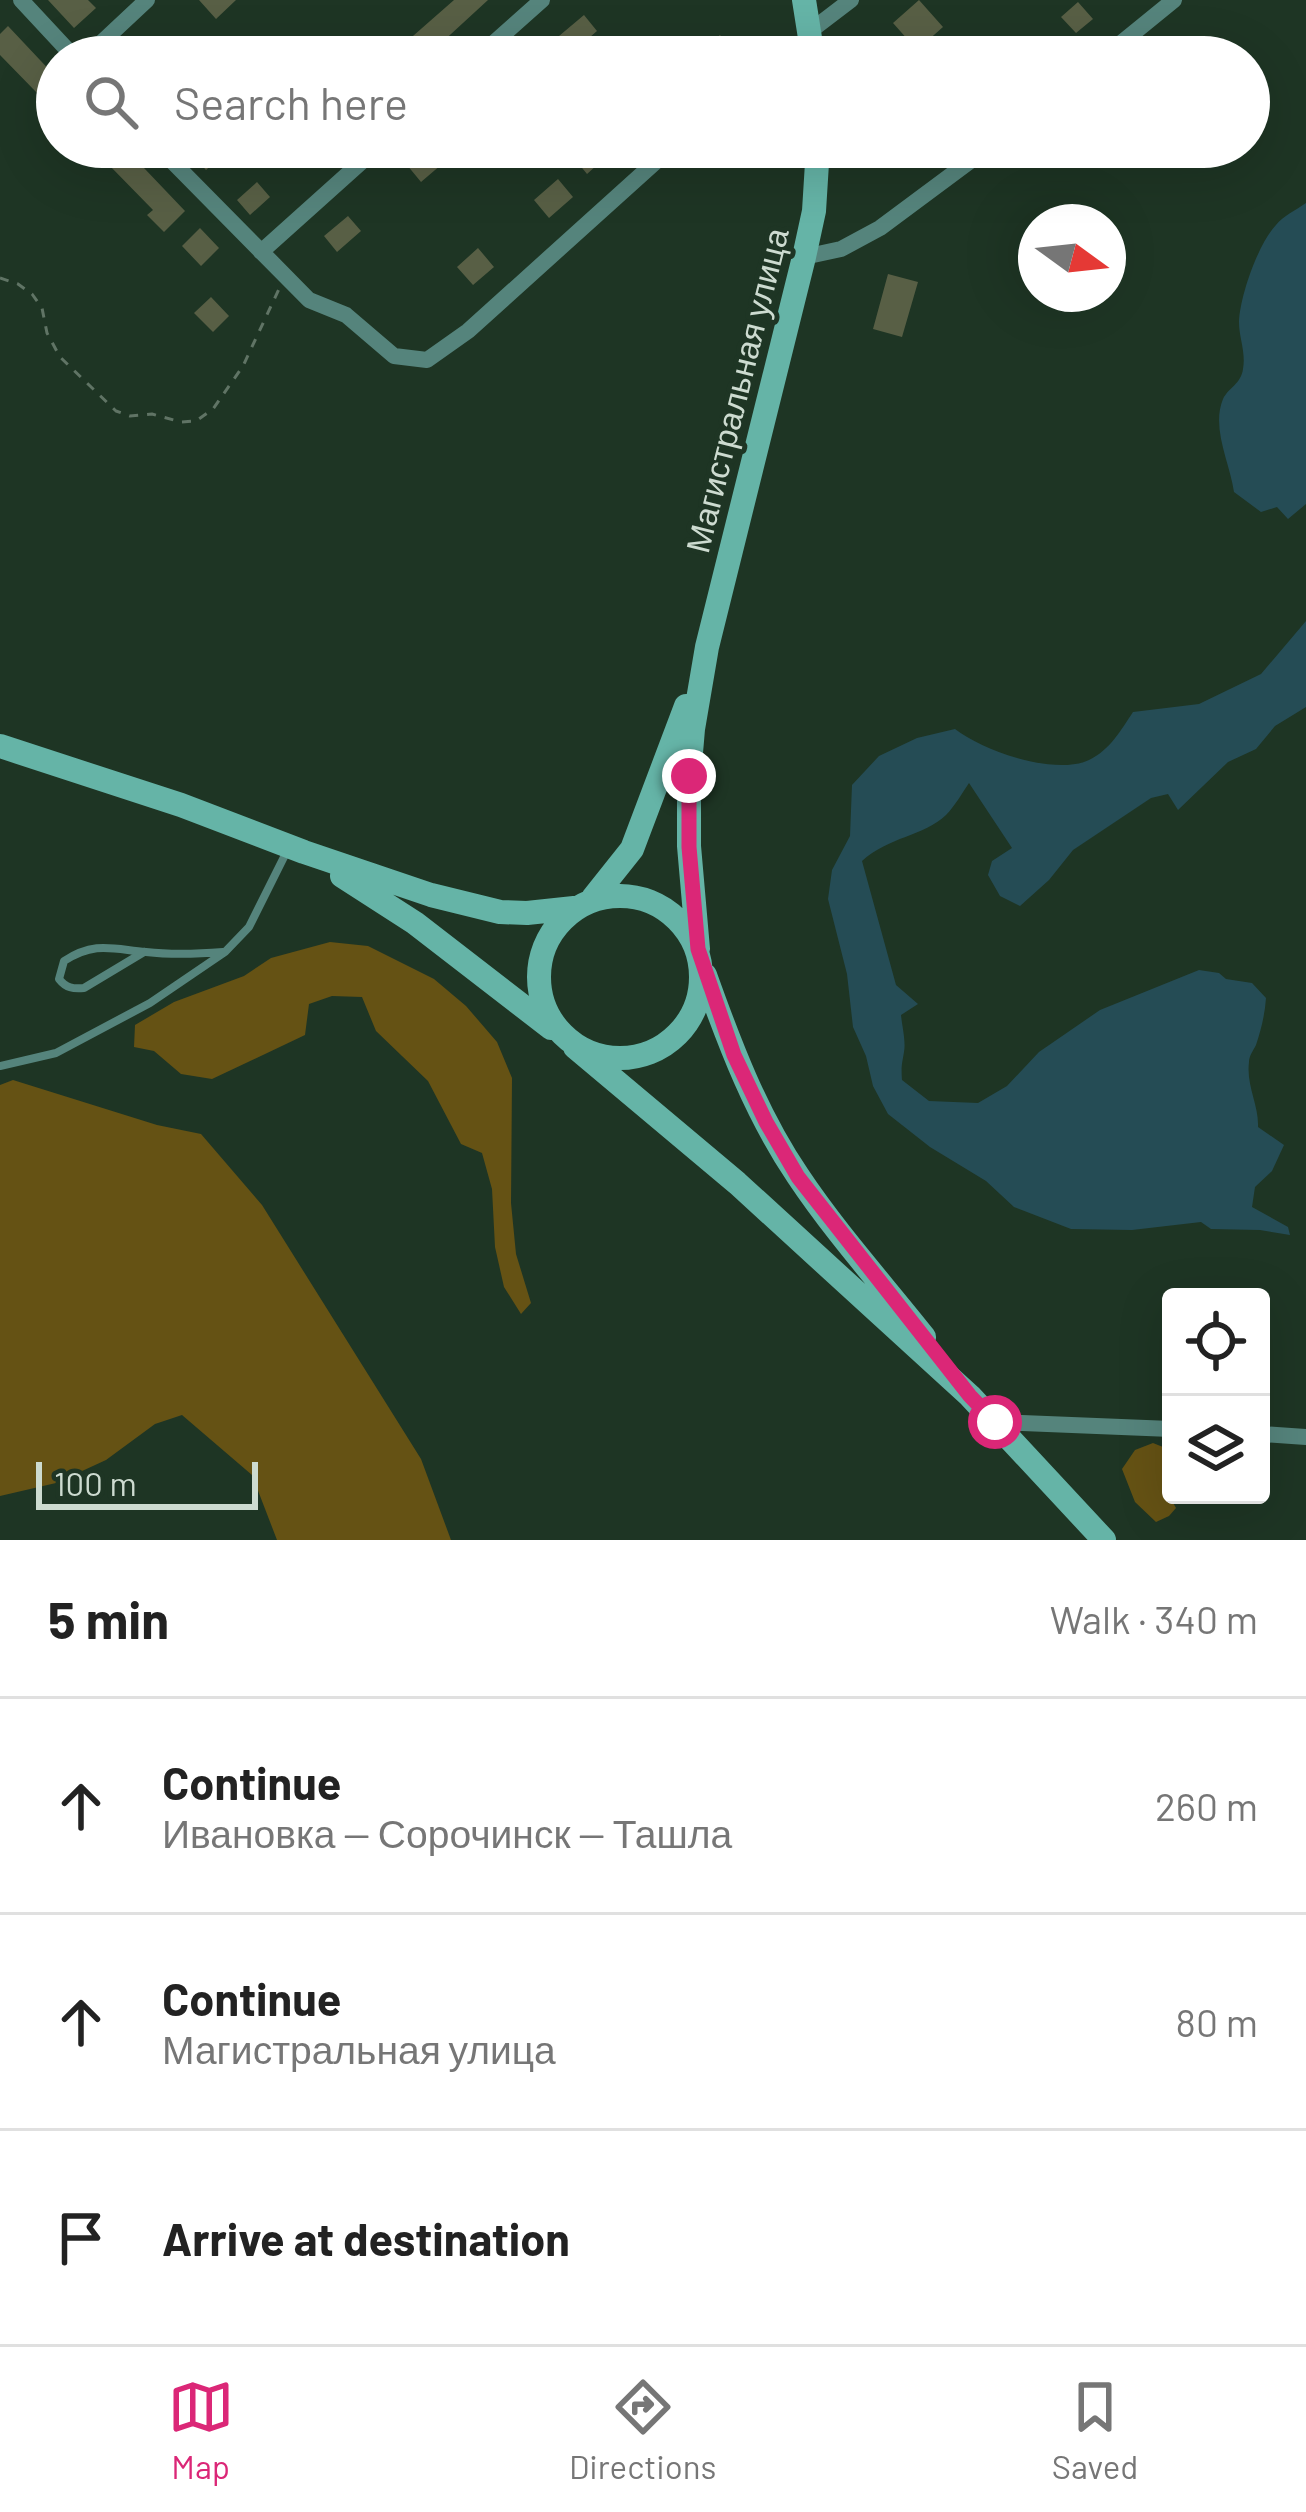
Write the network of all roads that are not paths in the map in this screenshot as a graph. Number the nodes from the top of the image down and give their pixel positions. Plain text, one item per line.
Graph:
1 (21, 0) edge
2 (147, 0) edge
3 (542, 0) edge
4 (805, 0) edge
5 (851, 0) edge
6 (1174, 0) edge
7 (54, 36) edge
8 (108, 36) edge
9 (502, 36) edge
10 (806, 36) edge
11 (818, 36) edge
12 (1129, 36) edge
13 (179, 168) edge
14 (355, 168) edge
15 (649, 168) edge
16 (817, 168) edge
17 (961, 168) edge
18 (261, 252) junction
19 (804, 257) junction
20 (707, 647) junction
21 (0, 746) edge
22 (297, 849) junction
23 (584, 903) junction
24 (144, 952) junction
25 (225, 952) junction
26 (701, 960) junction
27 (568, 1041) junction
28 (0, 1066) edge
29 (970, 1396) junction
30 (995, 1422) junction
31 (1162, 1429) edge
32 (1270, 1435) edge
33 (1306, 1437) edge
34 (1104, 1540) edge

1 - 7 street
2 - 8 street
3 - 9 street
4 - 10 main road
5 - 11 street
6 - 12 street
13 - 18 street
14 - 18 street
15 - 18 street
16 - 19 main road, Магистральная улица
17 - 19 street
19 - 20 main road, Магистральная улица
20 - 23 main road, Магистральная улица
20 - 26 main road, Магистральная улица
21 - 22 main road
22 - 23 main road
22 - 25 lane
22 - 27 main road
23 - 26 main road
23 - 27 main road
24 - 24 lane
24 - 25 lane
25 - 28 lane
26 - 27 main road
26 - 29 main road
27 - 29 main road
29 - 30 main road
30 - 31 street
30 - 34 main road
32 - 33 street

